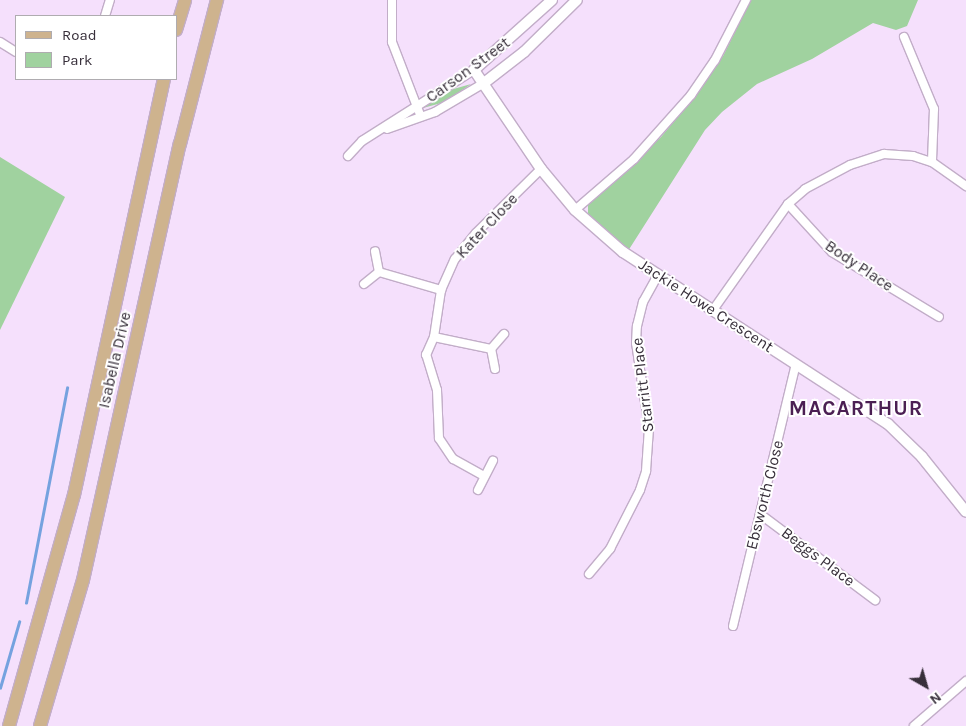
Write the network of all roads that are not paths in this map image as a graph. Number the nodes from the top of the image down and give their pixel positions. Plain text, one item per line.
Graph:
1 (110, 0) edge
2 (185, 0) edge
3 (217, 0) edge
4 (392, 0) edge
5 (552, 0) edge
6 (577, 0) edge
7 (746, 0) edge
8 (105, 15) edge
9 (178, 23) edge
10 (904, 37) dead end
11 (0, 42) edge
12 (15, 51) edge
13 (474, 70) junction
14 (164, 80) edge
15 (484, 83) junction
16 (416, 107) junction
17 (421, 117) junction
18 (376, 132) junction
19 (348, 156) dead end
20 (932, 162) junction
21 (541, 169) junction
22 (966, 186) edge
23 (788, 204) junction
24 (575, 210) junction
25 (375, 251) dead end
26 (379, 272) junction
27 (658, 275) junction
28 (364, 284) dead end
29 (441, 290) junction
30 (713, 310) junction
31 (938, 317) dead end
32 (504, 334) dead end
33 (434, 337) junction
34 (491, 349) junction
35 (796, 364) junction
36 (495, 370) dead end
37 (493, 461) dead end
38 (484, 476) junction
39 (478, 490) dead end
40 (966, 512) edge
41 (760, 514) junction
42 (589, 574) dead end
43 (875, 600) dead end
44 (732, 626) dead end
45 (56, 676) junction
46 (966, 681) edge
47 (9, 726) edge
48 (33, 726) edge
49 (40, 726) edge
50 (914, 726) edge

1 - 8 street
2 - 9 main road
3 - 45 main road, Isabella Drive
4 - 16 street
5 - 13 street, Carson Street
6 - 15 street, Carson Street
7 - 24 street
10 - 20 street
11 - 12 street
13 - 15 street, Jackie Howe Crescent
13 - 16 street, Carson Street
14 - 47 main road, Isabella Drive
15 - 17 street, Carson Street
15 - 21 street, Jackie Howe Crescent
16 - 17 street
16 - 18 street, Carson Street
17 - 18 street, Carson Street
18 - 19 street, Carson Street
20 - 22 street
20 - 23 street
21 - 24 street, Jackie Howe Crescent
21 - 29 street, Kater Close
23 - 30 street
23 - 31 street, Body Place
24 - 27 street, Jackie Howe Crescent
25 - 26 street
26 - 28 street
26 - 29 street
27 - 30 street, Jackie Howe Crescent
27 - 42 street, Starritt Place
29 - 33 street, Kater Close
30 - 35 street, Jackie Howe Crescent
32 - 34 street
33 - 34 street
33 - 38 street, Kater Close
34 - 36 street
35 - 40 street, Jackie Howe Crescent
35 - 41 street, Ebsworth Close
37 - 38 street
38 - 39 street
41 - 43 street, Beggs Place
41 - 44 street, Ebsworth Close
45 - 48 main road
45 - 49 main road, Isabella Drive
46 - 50 street

